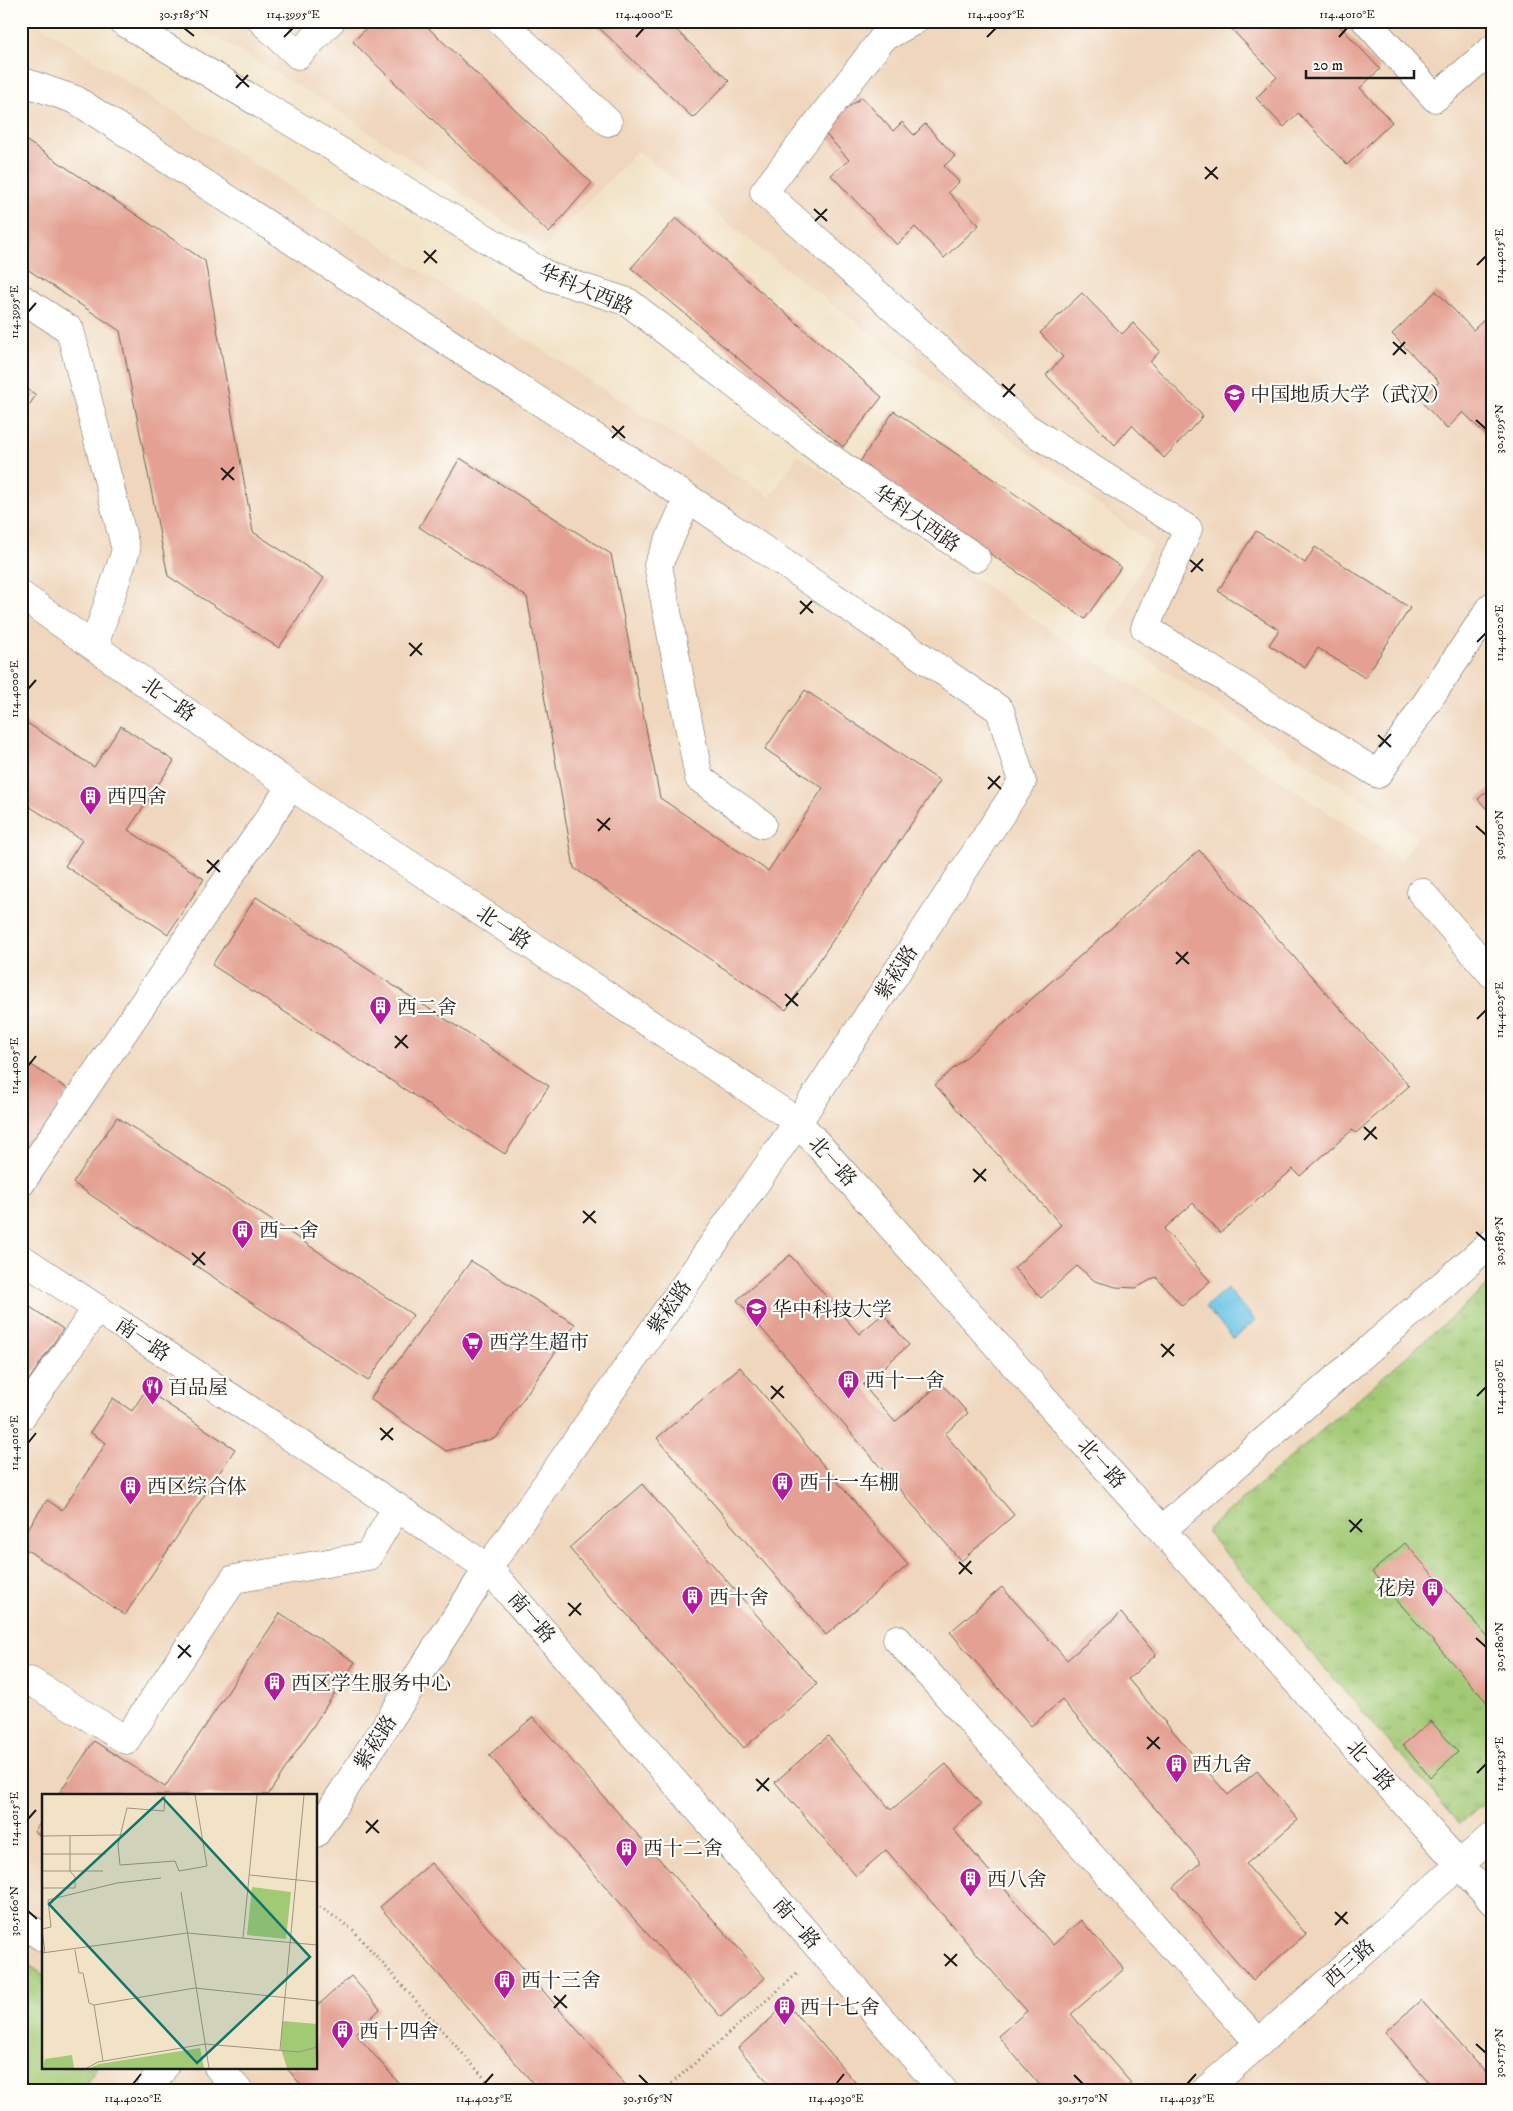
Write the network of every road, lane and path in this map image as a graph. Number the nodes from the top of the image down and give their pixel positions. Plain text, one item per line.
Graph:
1 (122, 21) edge
2 (262, 21) edge
3 (331, 21) edge
4 (501, 21) edge
5 (914, 21) edge
6 (1366, 21) edge
7 (1492, 49) edge
8 (21, 81) edge
9 (608, 122) dead end
10 (21, 298) edge
11 (688, 498) junction
12 (976, 558) dead end
13 (21, 595) edge
14 (1492, 606) edge
15 (94, 646) junction
16 (291, 786) junction
17 (762, 824) dead end
18 (1421, 892) dead end
19 (1492, 974) edge
20 (798, 1122) junction
21 (21, 1182) edge
22 (1492, 1242) edge
23 (21, 1258) edge
24 (97, 1308) junction
25 (21, 1418) edge
26 (397, 1507) junction
27 (1162, 1530) junction
28 (488, 1568) junction
29 (897, 1639) dead end
30 (24, 1683) edge
31 (318, 1830) edge
32 (1492, 1836) edge
33 (1459, 1864) junction
34 (1492, 1901) edge
35 (318, 1905) edge
36 (21, 1923) edge
37 (42, 1937) edge
38 (822, 1952) junction
39 (1258, 2043) junction
40 (163, 2068) edge
41 (219, 2068) edge
42 (148, 2090) edge
43 (238, 2090) edge
44 (495, 2090) edge
45 (664, 2090) edge
46 (943, 2090) edge
47 (1206, 2090) edge

1 - 12 street, 华科大西路
2 - 3 street
4 - 9 street
5 - 14 street
6 - 7 street
8 - 11 street
10 - 15 street
11 - 17 street
11 - 20 street, 紫菘路
13 - 15 street, 北一路
15 - 16 street, 北一路
16 - 20 street, 北一路
16 - 21 street
18 - 19 street
20 - 27 street, 北一路
20 - 28 street, 紫菘路
22 - 27 street
23 - 24 street, 南一路
24 - 25 street
24 - 26 street, 南一路
26 - 28 street, 南一路
26 - 30 street
27 - 33 street, 北一路
28 - 31 street, 紫菘路
28 - 38 street, 南一路
29 - 39 street
32 - 33 street, 西三路
33 - 34 street, 北一路
33 - 39 street, 西三路
35 - 44 path
36 - 37 street
38 - 45 path
38 - 46 street, 南一路
39 - 47 street, 西三路
40 - 42 street
41 - 43 street

